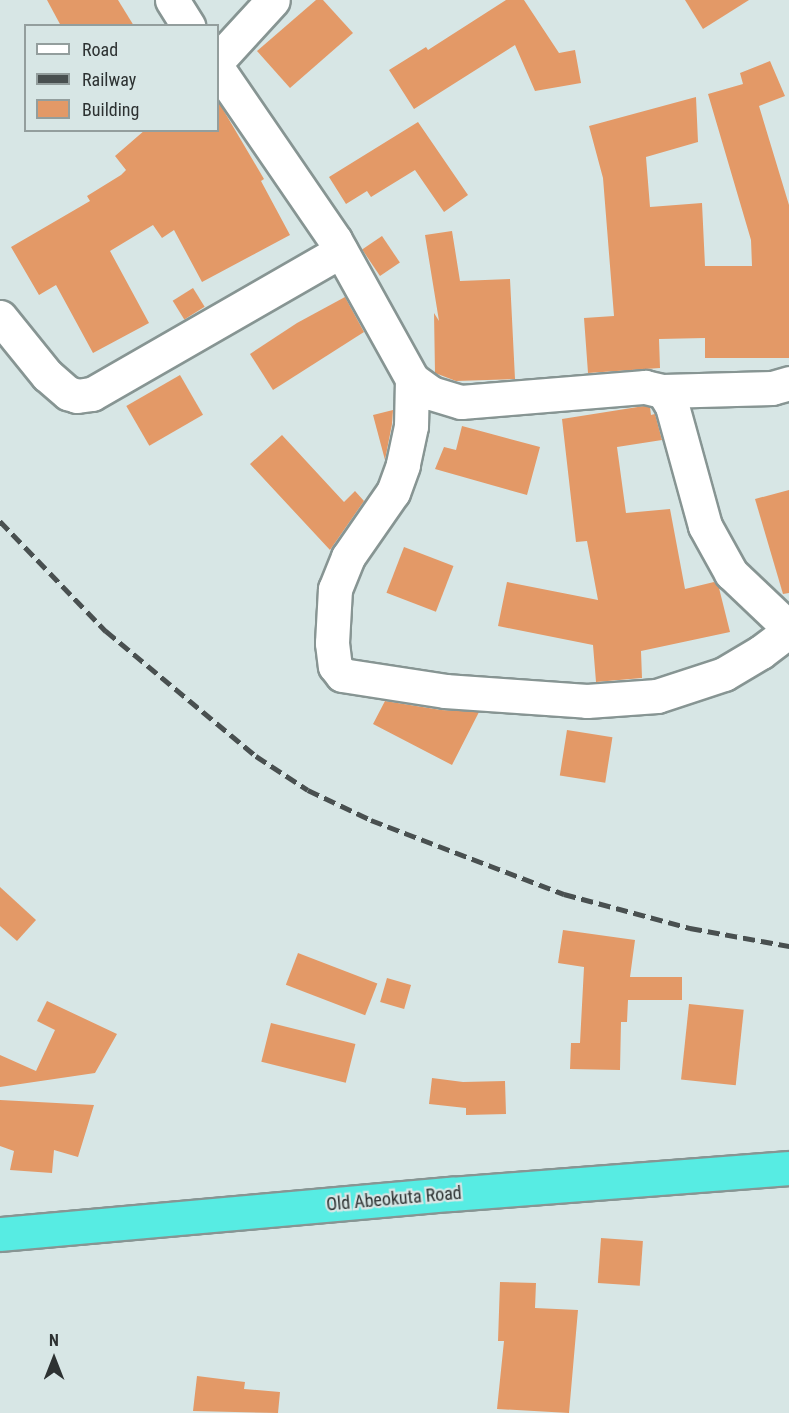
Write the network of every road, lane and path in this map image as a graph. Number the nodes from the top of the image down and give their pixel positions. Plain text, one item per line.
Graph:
1 (172, 0) edge
2 (273, 0) edge
3 (187, 24) edge
4 (219, 59) edge
5 (219, 70) edge
6 (341, 251) junction
7 (0, 317) edge
8 (412, 379) junction
9 (789, 383) edge
10 (663, 391) junction
11 (789, 629) edge
12 (789, 1168) edge
13 (0, 1234) edge

1 - 3 street
2 - 4 street
5 - 6 street
6 - 7 street
6 - 8 street
8 - 10 street
8 - 11 street
9 - 10 street
10 - 11 street
12 - 13 highway, Old Abeokuta Road

